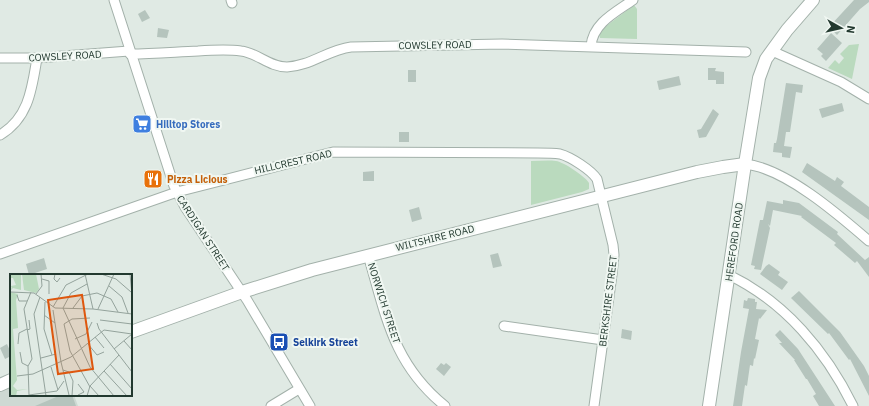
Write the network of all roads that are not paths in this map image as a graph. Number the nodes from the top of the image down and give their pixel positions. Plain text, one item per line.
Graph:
1 (114, 0) edge
2 (633, 0) edge
3 (812, 0) edge
4 (592, 46) junction
5 (772, 51) junction
6 (746, 52) dead end
7 (130, 53) junction
8 (0, 58) edge
9 (37, 58) junction
10 (869, 99) edge
11 (0, 135) edge
12 (745, 164) junction
13 (176, 192) junction
14 (602, 196) junction
15 (869, 242) edge
16 (0, 254) edge
17 (368, 255) junction
18 (729, 275) junction
19 (242, 292) junction
20 (504, 326) dead end
21 (132, 332) edge
22 (603, 340) junction
23 (10, 380) edge
24 (0, 385) edge
25 (299, 389) junction
26 (271, 406) edge
27 (310, 406) edge
28 (445, 406) edge
29 (594, 406) edge
30 (709, 406) edge
31 (853, 406) edge

1 - 7 street, CARDIGAN STREET
2 - 4 street
3 - 5 street, HEREFORD ROAD
4 - 6 street, COWSLEY ROAD
4 - 7 street, COWSLEY ROAD
5 - 10 street
5 - 12 street, HEREFORD ROAD
7 - 9 street, COWSLEY ROAD
7 - 13 street, CARDIGAN STREET
8 - 9 street, COWSLEY ROAD
9 - 11 street
12 - 14 street, WILTSHIRE ROAD
12 - 15 street
12 - 18 street, HEREFORD ROAD
13 - 14 street, HILLCREST ROAD
13 - 16 street, HILLCREST ROAD
13 - 19 street, CARDIGAN STREET
14 - 17 street, WILTSHIRE ROAD
14 - 22 street, BERKSHIRE STREET
17 - 19 street, WILTSHIRE ROAD
17 - 28 street, NORWICH STREET
18 - 30 street, HEREFORD ROAD
18 - 31 street
19 - 21 street, WILTSHIRE ROAD
19 - 25 street, CARDIGAN STREET
20 - 22 street
22 - 29 street, BERKSHIRE STREET
23 - 24 street
25 - 26 street
25 - 27 street, CARDIGAN STREET

